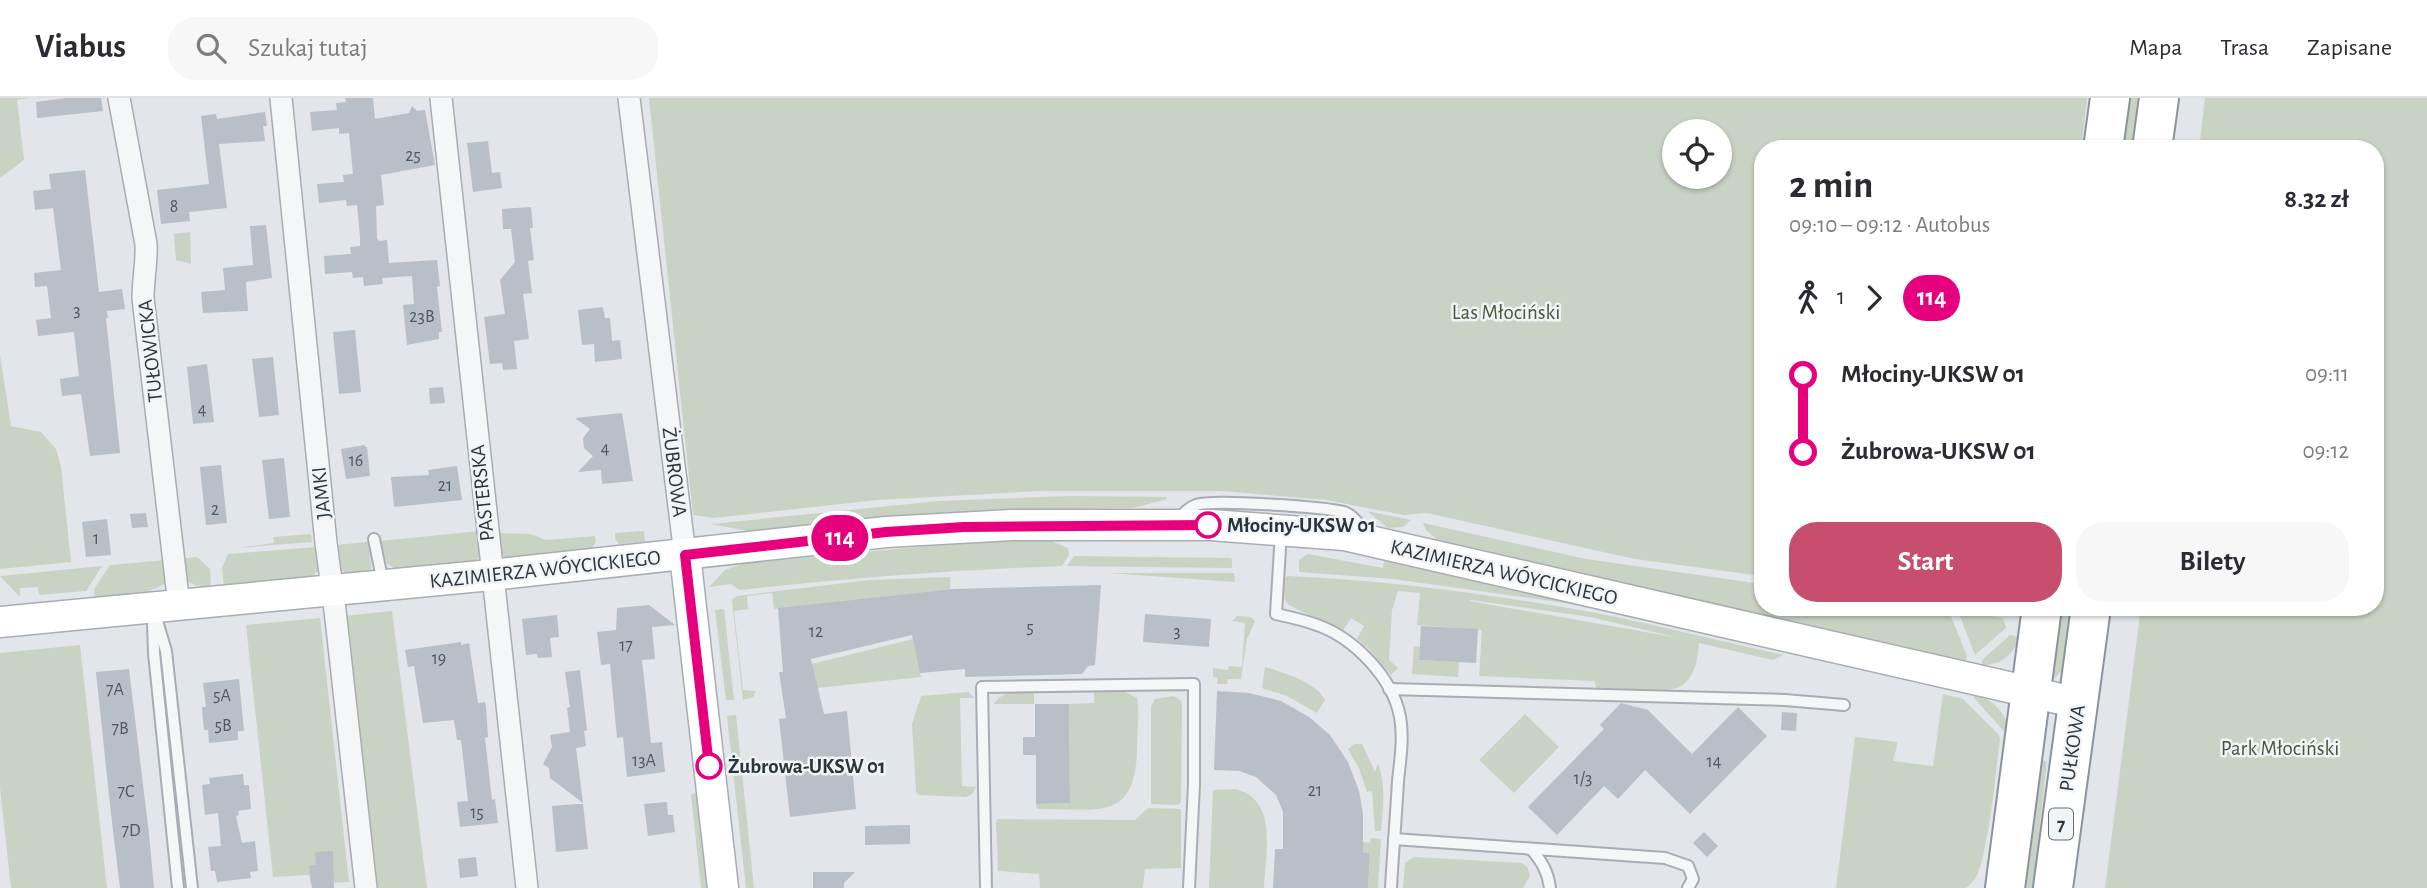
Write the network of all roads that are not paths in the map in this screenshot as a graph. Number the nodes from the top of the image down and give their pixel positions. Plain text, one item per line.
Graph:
1 (119, 98) edge
2 (282, 98) edge
3 (441, 98) edge
4 (629, 98) edge
5 (2110, 98) edge
6 (2159, 98) edge
7 (2104, 140) edge
8 (2153, 140) edge
9 (1175, 524) junction
10 (1281, 530) junction
11 (374, 539) dead end
12 (1368, 540) junction
13 (685, 555) junction
14 (491, 575) junction
15 (384, 586) junction
16 (333, 590) junction
17 (166, 607) junction
18 (2041, 616) edge
19 (2090, 616) edge
20 (0, 622) edge
21 (1389, 689) junction
22 (2030, 692) junction
23 (2078, 703) junction
24 (1844, 705) dead end
25 (1394, 839) junction
26 (1532, 850) junction
27 (178, 888) edge
28 (192, 888) edge
29 (366, 888) edge
30 (527, 888) edge
31 (723, 888) edge
32 (986, 888) edge
33 (1189, 888) edge
34 (1391, 888) edge
35 (1550, 888) edge
36 (1688, 888) edge
37 (2005, 888) edge
38 (2053, 888) edge

1 - 17 street, TUŁOWICKA
2 - 16 street, JAMKI
3 - 14 street, PASTERSKA
4 - 13 street, ŻUBROWA
5 - 7 highway
6 - 8 highway
9 - 10 street, KAZIMIERZA WÓYCICKIEGO
9 - 12 lane
9 - 13 street, KAZIMIERZA WÓYCICKIEGO
10 - 12 street, KAZIMIERZA WÓYCICKIEGO
10 - 21 lane
11 - 15 lane
12 - 22 street, KAZIMIERZA WÓYCICKIEGO
13 - 14 street, KAZIMIERZA WÓYCICKIEGO
13 - 31 street, ŻUBROWA
14 - 15 street, KAZIMIERZA WÓYCICKIEGO
14 - 30 street, PASTERSKA
15 - 16 street, KAZIMIERZA WÓYCICKIEGO
16 - 17 street, KAZIMIERZA WÓYCICKIEGO
16 - 29 street, JAMKI
17 - 20 street, KAZIMIERZA WÓYCICKIEGO
17 - 27 lane
17 - 28 lane
18 - 22 highway
19 - 23 highway, PUŁKOWA / 7
21 - 24 lane
21 - 25 lane
22 - 23 street, KAZIMIERZA WÓYCICKIEGO
22 - 37 highway
23 - 38 highway, PUŁKOWA / 7
25 - 26 lane
25 - 34 lane
26 - 35 lane
26 - 36 lane
32 - 33 lane

